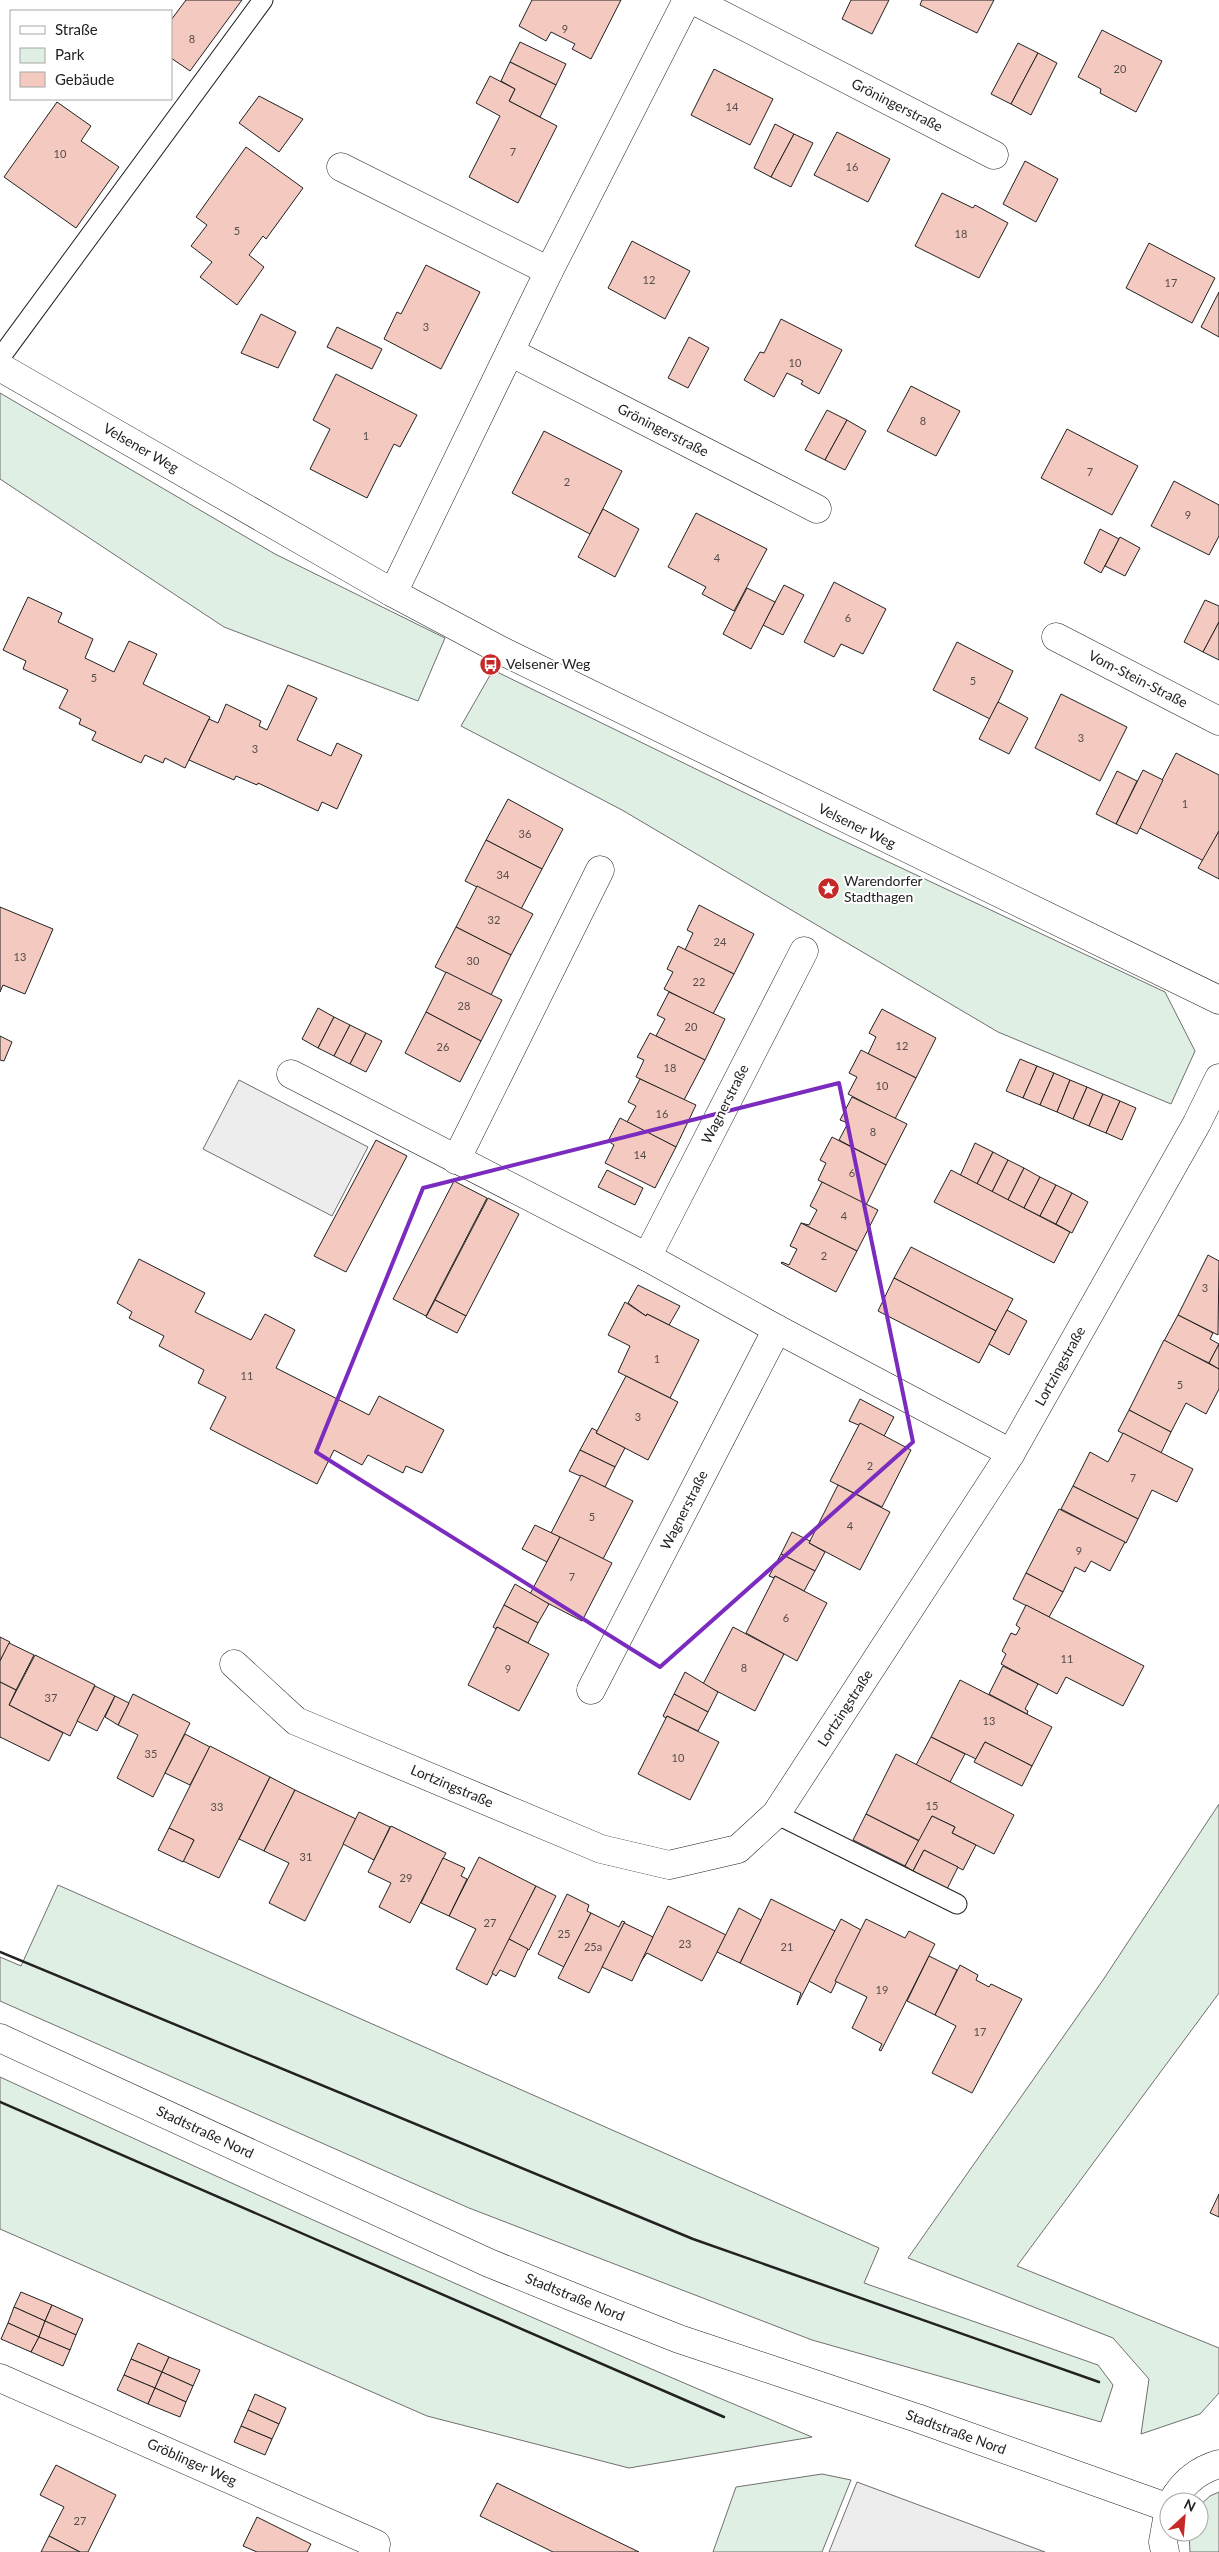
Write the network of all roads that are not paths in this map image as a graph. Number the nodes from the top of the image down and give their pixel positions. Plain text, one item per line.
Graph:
1 (263, 0) edge
2 (687, 0) edge
3 (693, 0) edge
4 (994, 155) dead end
5 (341, 167) dead end
6 (549, 271) junction
7 (510, 352) junction
8 (0, 358) edge
9 (0, 367) edge
10 (817, 509) dead end
11 (393, 593) junction
12 (1056, 637) dead end
13 (1219, 721) edge
14 (600, 870) dead end
15 (804, 951) dead end
16 (1219, 1000) edge
17 (291, 1074) dead end
18 (1219, 1078) edge
19 (456, 1160) junction
20 (646, 1257) junction
21 (777, 1330) junction
22 (1011, 1453) junction
23 (234, 1664) dead end
24 (591, 1690) dead end
25 (776, 1814) junction
26 (957, 1904) dead end
27 (0, 2038) edge
28 (0, 2378) edge
29 (1219, 2464) edge
30 (1179, 2492) edge
31 (1159, 2504) edge
32 (375, 2552) edge

1 - 8 lane
2 - 6 street
3 - 4 street, Gröningerstraße
5 - 6 street
6 - 7 street
7 - 10 street, Gröningerstraße
7 - 11 street
9 - 11 street, Velsener Weg
11 - 16 street, Velsener Weg
12 - 13 street, Vom-Stein-Straße
14 - 19 street
15 - 20 street, Wagnerstraße
17 - 19 street
18 - 22 street, Lortzingstraße
19 - 20 street
20 - 21 street
21 - 22 street
21 - 24 street, Wagnerstraße
22 - 25 street, Lortzingstraße
23 - 25 street, Lortzingstraße
25 - 26 lane
27 - 31 street, Stadtstraße Nord
28 - 32 street, Gröblinger Weg
29 - 30 street

